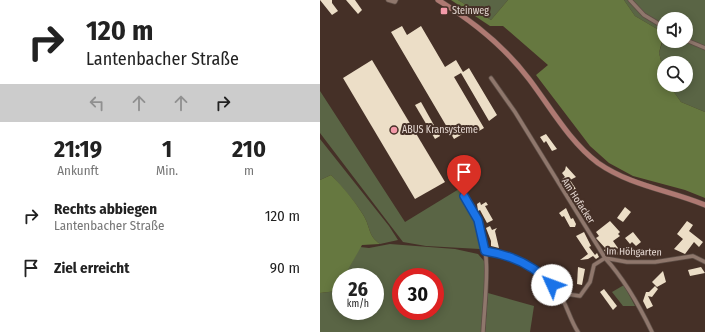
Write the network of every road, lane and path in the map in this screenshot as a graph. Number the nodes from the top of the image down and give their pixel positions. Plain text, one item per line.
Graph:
1 (388, 0) edge
2 (396, 0) edge
3 (438, 0) edge
4 (630, 0) edge
5 (657, 23) edge
6 (693, 43) edge
7 (705, 48) edge
8 (491, 78) dead end
9 (464, 196) dead end
10 (705, 205) edge
11 (485, 251) junction
12 (605, 258) junction
13 (705, 262) edge
14 (560, 293) junction
15 (483, 332) edge
16 (578, 332) edge
17 (652, 332) edge

1 - 2 street
3 - 10 main road
4 - 5 street
6 - 7 street
8 - 12 street, Am Hofacker
9 - 11 street
11 - 14 street
11 - 15 street
12 - 13 street, Im Höhgarten
12 - 14 street, Im Höhgarten
12 - 17 street, Am Hofacker
14 - 16 street

